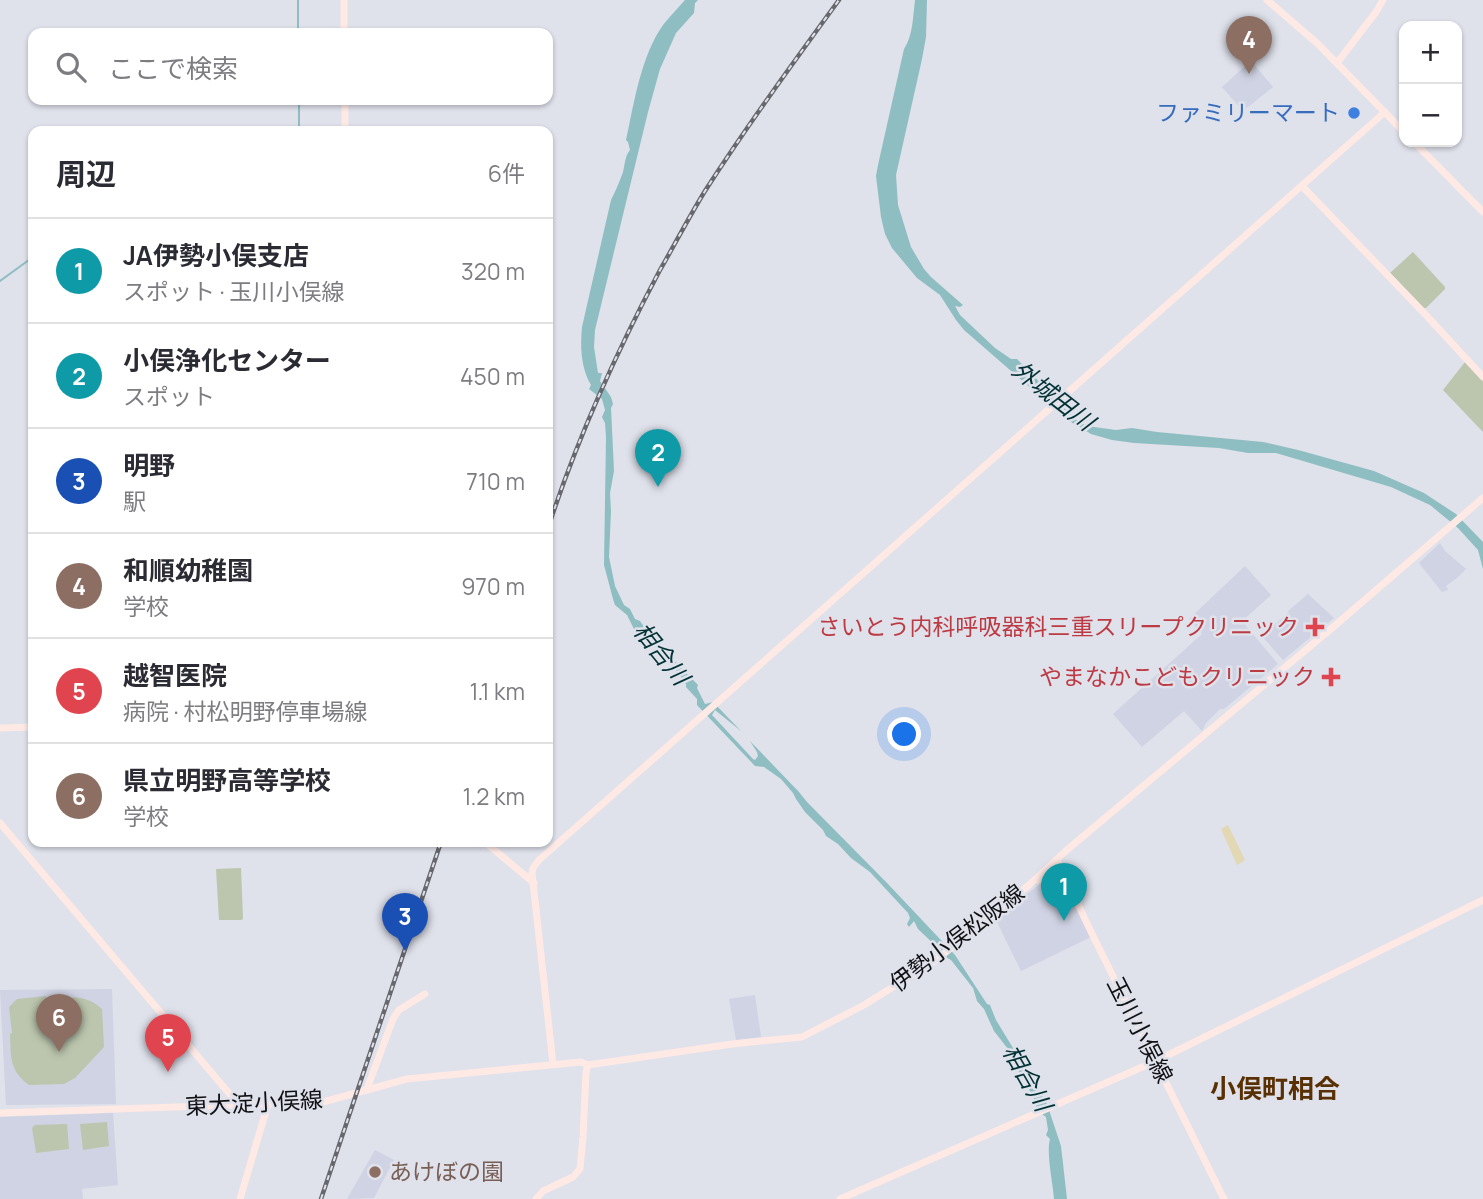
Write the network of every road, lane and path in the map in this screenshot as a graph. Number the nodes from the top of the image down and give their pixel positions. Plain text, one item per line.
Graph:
1 (344, 0) edge
2 (1267, 0) edge
3 (1383, 0) edge
4 (344, 28) edge
5 (1338, 64) junction
6 (345, 105) edge
7 (1385, 112) junction
8 (345, 126) edge
9 (1399, 127) edge
10 (1419, 147) edge
11 (1302, 186) junction
12 (1483, 212) edge
13 (1483, 377) edge
14 (1483, 498) edge
15 (28, 727) edge
16 (0, 728) edge
17 (0, 823) edge
18 (491, 847) edge
19 (1057, 860) junction
20 (534, 883) junction
21 (1069, 883) junction
22 (1029, 885) junction
23 (1483, 900) edge
24 (425, 994) dead end
25 (1156, 1061) junction
26 (553, 1064) junction
27 (588, 1065) junction
28 (367, 1089) junction
29 (268, 1104) junction
30 (239, 1105) junction
31 (0, 1113) edge
32 (240, 1199) edge
33 (536, 1199) edge
34 (840, 1199) edge
35 (1224, 1199) edge

1 - 4 main road
2 - 5 main road
3 - 5 main road
5 - 7 main road
6 - 8 main road
7 - 9 main road
7 - 11 main road
10 - 12 main road
11 - 13 main road
11 - 20 main road
14 - 19 main road, 伊勢小俣松阪線
15 - 16 main road
17 - 30 main road
18 - 20 main road
19 - 21 main road, 玉川小俣線
19 - 22 main road, 伊勢小俣松阪線
20 - 26 main road
21 - 22 main road
21 - 25 main road, 玉川小俣線
22 - 27 main road, 伊勢小俣松阪線
23 - 25 main road
24 - 28 main road
25 - 34 main road
25 - 35 main road, 玉川小俣線
26 - 27 main road, 東大淀小俣線
26 - 28 main road, 東大淀小俣線
27 - 33 main road
28 - 29 main road, 東大淀小俣線
29 - 30 main road, 東大淀小俣線
29 - 32 main road
30 - 31 main road, 東大淀小俣線

